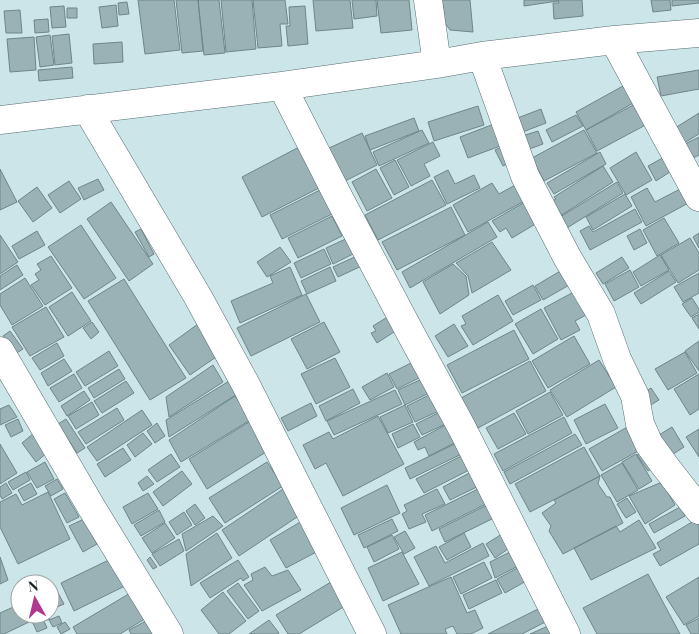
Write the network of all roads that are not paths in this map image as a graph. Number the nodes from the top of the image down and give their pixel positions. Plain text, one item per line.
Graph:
1 (428, 0) edge
2 (699, 32) edge
3 (614, 40) junction
4 (482, 56) junction
5 (437, 64) junction
6 (282, 86) junction
7 (87, 109) junction
8 (0, 120) edge
9 (699, 197) edge
10 (0, 351) edge
11 (699, 510) edge
12 (169, 634) edge
13 (372, 634) edge
14 (566, 634) edge

1 - 5 street
2 - 3 street
3 - 4 street
3 - 9 street
4 - 5 street
4 - 11 street
5 - 6 street
6 - 7 street
6 - 14 street
7 - 8 street
7 - 13 street
10 - 12 street

